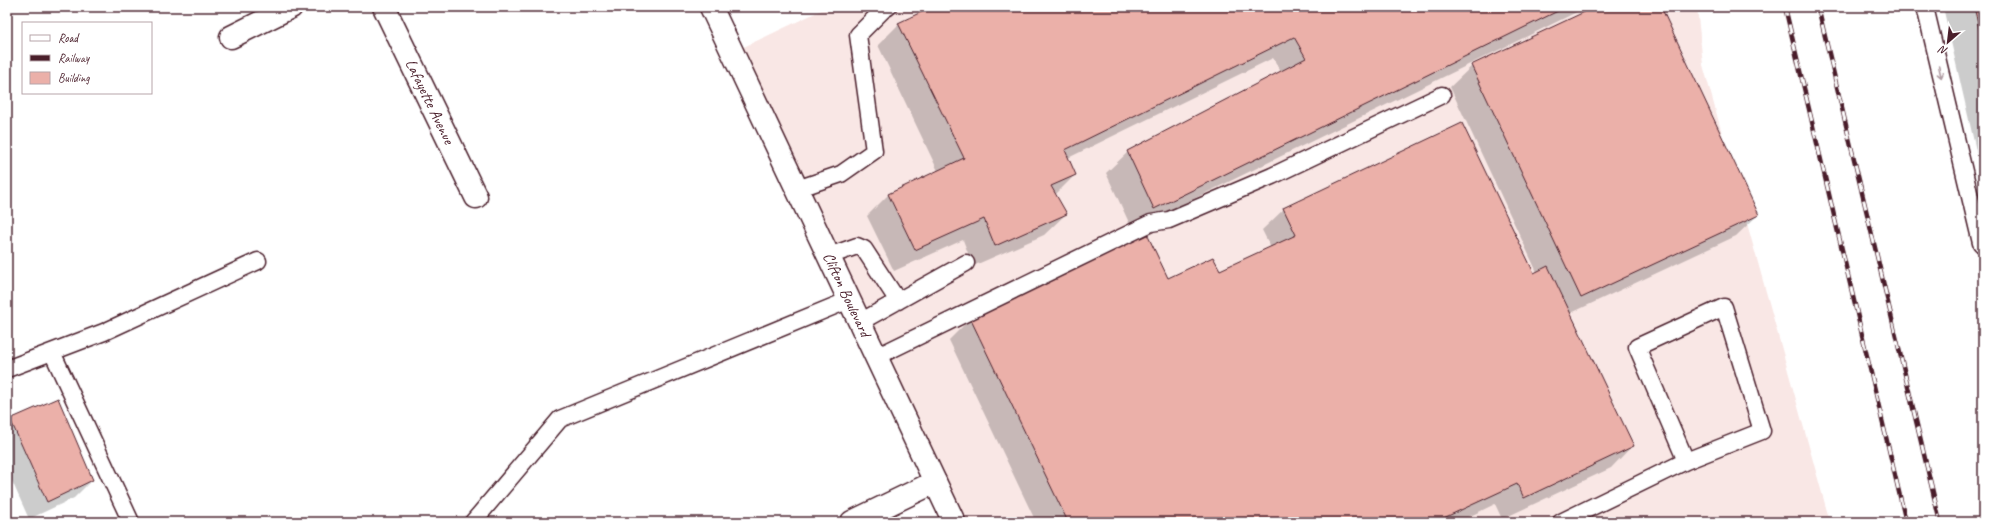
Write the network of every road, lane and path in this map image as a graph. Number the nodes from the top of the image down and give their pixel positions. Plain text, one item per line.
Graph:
1 (291, 7) edge
2 (384, 7) edge
3 (710, 7) edge
4 (888, 7) edge
5 (1925, 7) edge
6 (231, 37) dead end
7 (1442, 95) dead end
8 (797, 189) junction
9 (476, 197) dead end
10 (1983, 245) edge
11 (829, 256) junction
12 (258, 261) dead end
13 (966, 263) dead end
14 (849, 300) junction
15 (898, 301) junction
16 (860, 322) junction
17 (52, 352) junction
18 (876, 357) junction
19 (7, 369) edge
20 (1686, 461) junction
21 (935, 482) junction
22 (131, 522) edge
23 (474, 522) edge
24 (852, 522) edge
25 (954, 522) edge
26 (1561, 522) edge

1 - 6 street
2 - 9 street, Lafayette Avenue
3 - 8 street, Clifton Boulevard
4 - 8 lane
5 -> 10 lane
7 - 18 lane
8 - 11 street, Clifton Boulevard
11 - 14 street, Clifton Boulevard
11 - 15 lane
12 - 17 lane
13 - 15 lane
14 - 16 street, Clifton Boulevard
14 - 23 lane
15 - 16 lane
16 - 18 street, Clifton Boulevard
17 - 19 lane
17 - 22 lane
18 - 21 street, Clifton Boulevard
20 - 20 lane
20 - 26 lane
21 - 24 street
21 - 25 street, Clifton Boulevard

